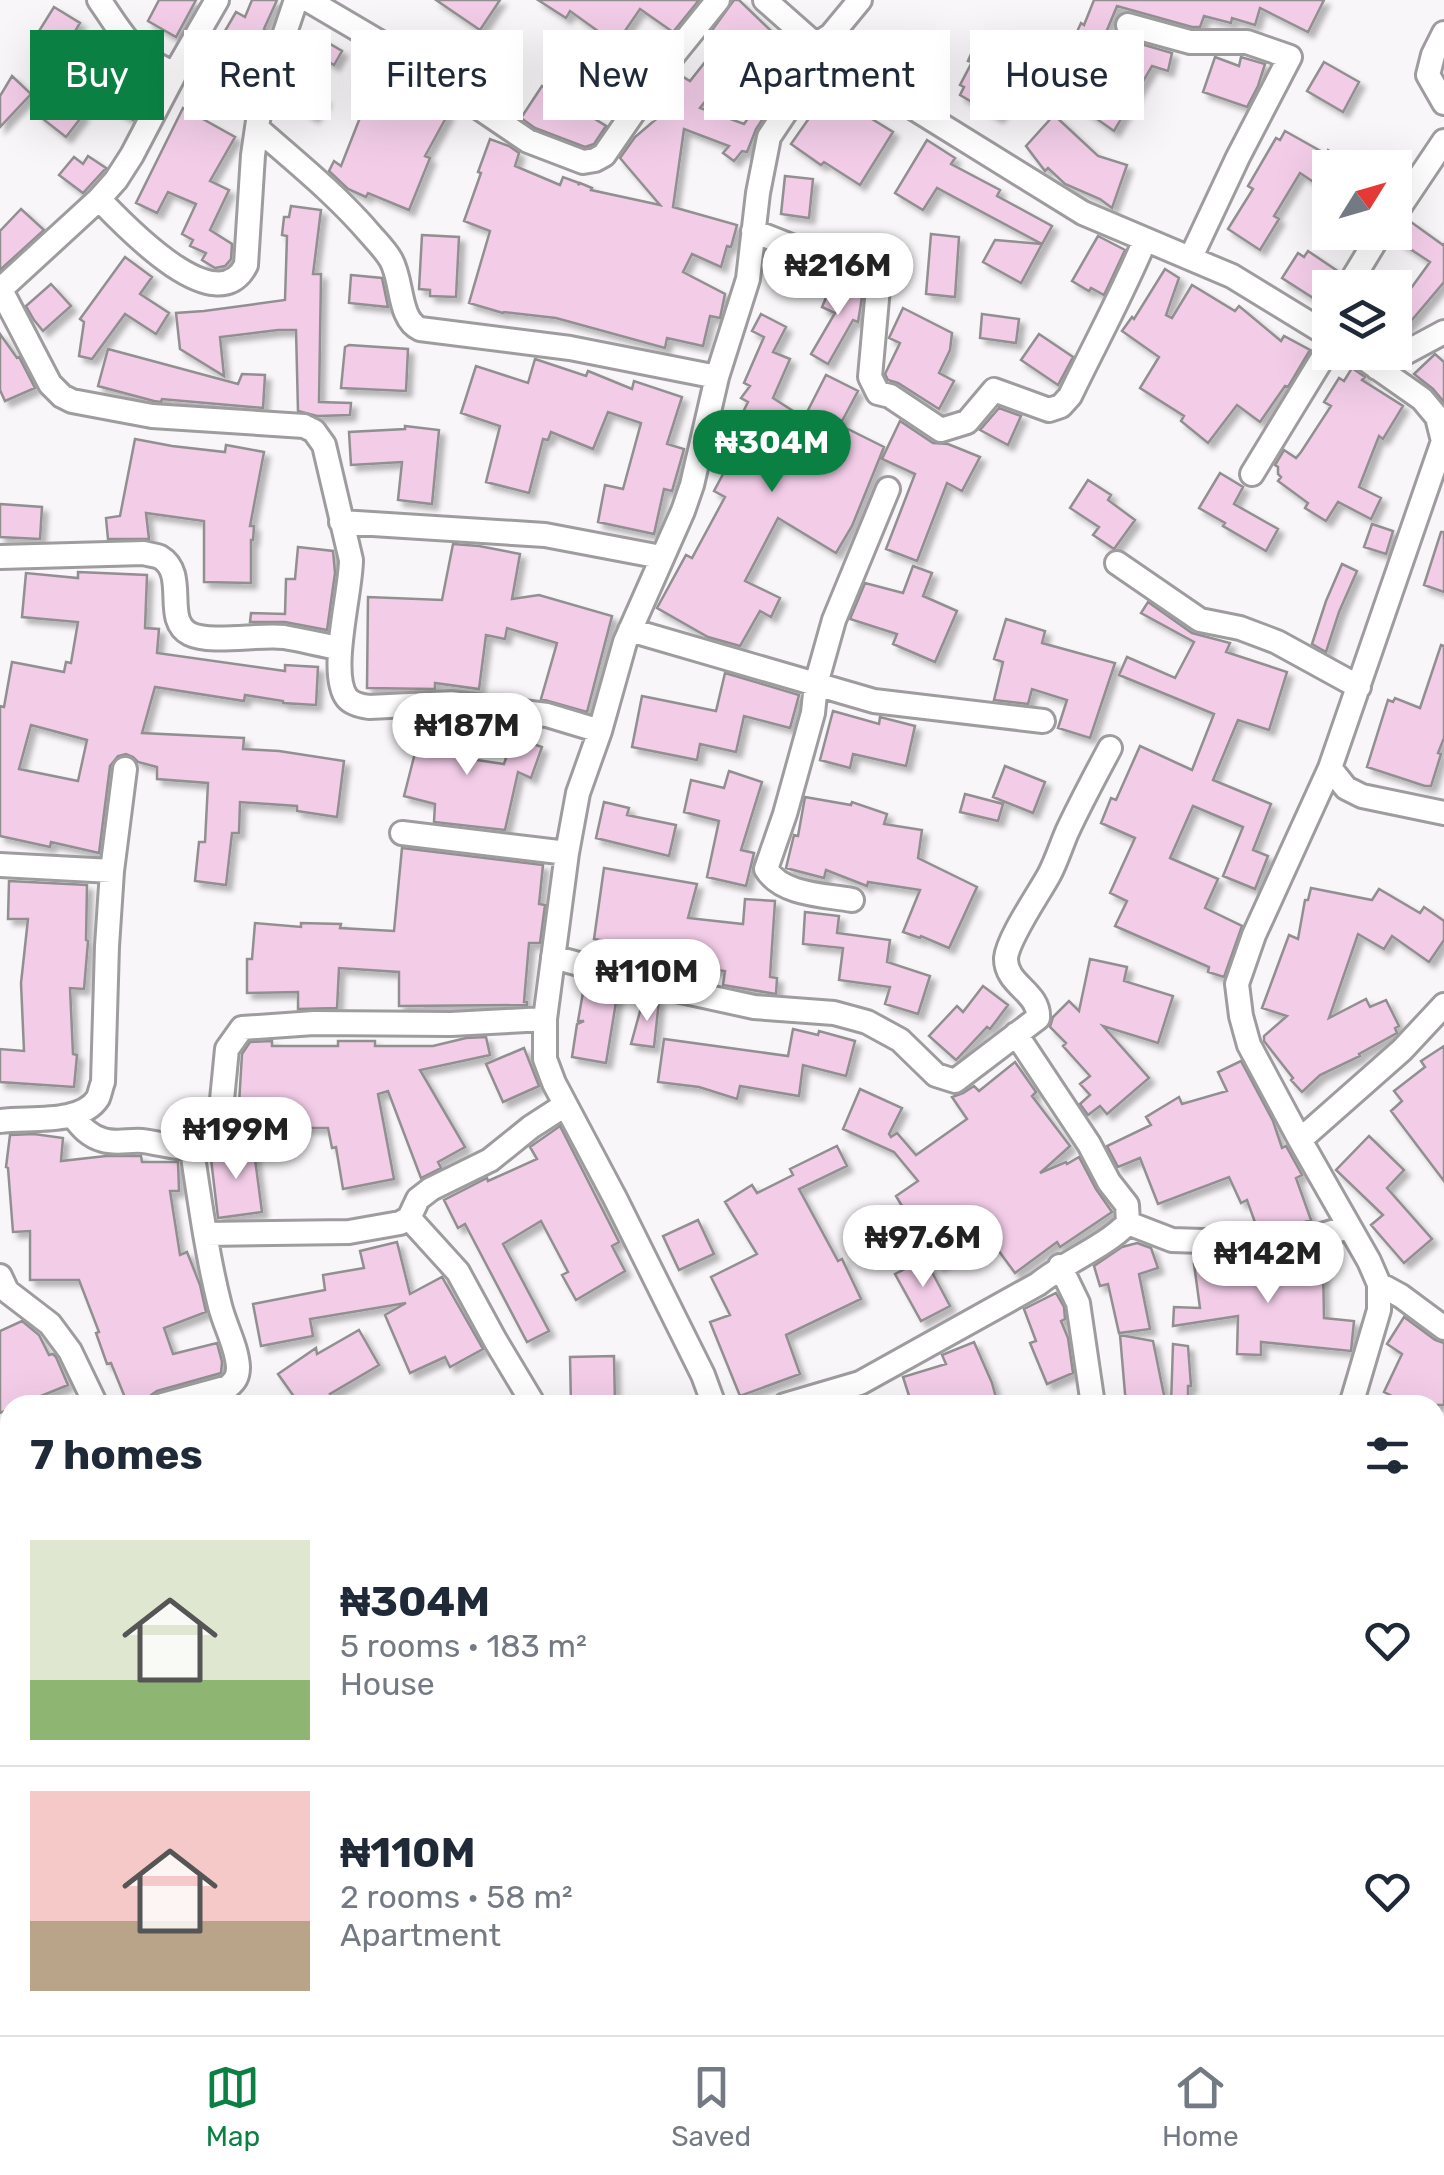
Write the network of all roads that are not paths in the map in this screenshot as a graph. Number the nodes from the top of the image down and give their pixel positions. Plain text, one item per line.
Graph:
1 (100, 0) edge
2 (218, 0) edge
3 (296, 0) edge
4 (308, 0) edge
5 (718, 0) edge
6 (765, 0) edge
7 (860, 0) edge
8 (1128, 25) dead end
9 (800, 30) edge
10 (836, 30) edge
11 (1444, 33) edge
12 (175, 73) junction
13 (1444, 102) edge
14 (779, 120) edge
15 (935, 120) edge
16 (257, 128) junction
17 (1444, 141) edge
18 (1412, 189) edge
19 (99, 199) junction
20 (753, 231) junction
21 (1145, 240) junction
22 (1191, 257) junction
23 (1, 290) edge
24 (1312, 323) edge
25 (1444, 332) edge
26 (1412, 349) edge
27 (1312, 362) edge
28 (1380, 370) edge
29 (717, 377) junction
30 (1441, 420) edge
31 (1252, 474) dead end
32 (888, 489) dead end
33 (342, 522) junction
34 (0, 556) edge
35 (661, 557) junction
36 (1117, 563) dead end
37 (630, 630) junction
38 (338, 648) junction
39 (816, 684) junction
40 (1360, 687) junction
41 (1044, 721) dead end
42 (600, 731) junction
43 (1110, 748) dead end
44 (1330, 768) junction
45 (126, 770) dead end
46 (1444, 814) edge
47 (402, 833) dead end
48 (568, 853) junction
49 (0, 865) edge
50 (112, 871) junction
51 (852, 900) dead end
52 (554, 957) junction
53 (1444, 1006) edge
54 (545, 1019) junction
55 (1016, 1034) junction
56 (565, 1105) junction
57 (73, 1116) junction
58 (0, 1121) edge
59 (1300, 1140) junction
60 (192, 1150) junction
61 (409, 1218) junction
62 (1128, 1224) junction
63 (1349, 1228) junction
64 (205, 1234) junction
65 (1060, 1266) junction
66 (0, 1276) edge
67 (1379, 1284) junction
68 (11, 1302) edge
69 (1444, 1328) edge
70 (91, 1395) edge
71 (201, 1395) edge
72 (528, 1395) edge
73 (710, 1395) edge
74 (819, 1395) edge
75 (1092, 1395) edge
76 (1354, 1395) edge

1 - 12 street
2 - 12 street
3 - 16 street
4 - 5 street
6 - 9 street
7 - 10 street
8 - 22 street
11 - 13 street
12 - 19 street
14 - 20 street
15 - 21 street
16 - 19 street
16 - 29 street
17 - 18 street
19 - 23 street
20 - 21 street
20 - 29 street
21 - 22 street
22 - 24 street
23 - 33 street
25 - 26 street
27 - 31 street
28 - 30 street
29 - 35 street
30 - 40 street
32 - 39 street
33 - 35 street
33 - 38 street
34 - 38 street
35 - 37 street
36 - 40 street
37 - 39 street
37 - 42 street
38 - 42 street
39 - 41 street
39 - 51 street
40 - 44 street
42 - 48 street
43 - 55 street
44 - 46 street
44 - 59 street
45 - 50 street
47 - 48 street
48 - 52 street
49 - 50 street
50 - 57 street
52 - 54 street
52 - 55 street
53 - 59 street
54 - 56 street
54 - 60 street
55 - 62 street
56 - 61 street
56 - 73 street
57 - 58 street
57 - 60 street
59 - 63 street
60 - 64 street
61 - 64 street
61 - 72 street
62 - 63 street
62 - 65 street
63 - 67 street
64 - 71 street
65 - 74 street
65 - 75 street
66 - 68 street
67 - 69 street
67 - 76 street
68 - 70 street

